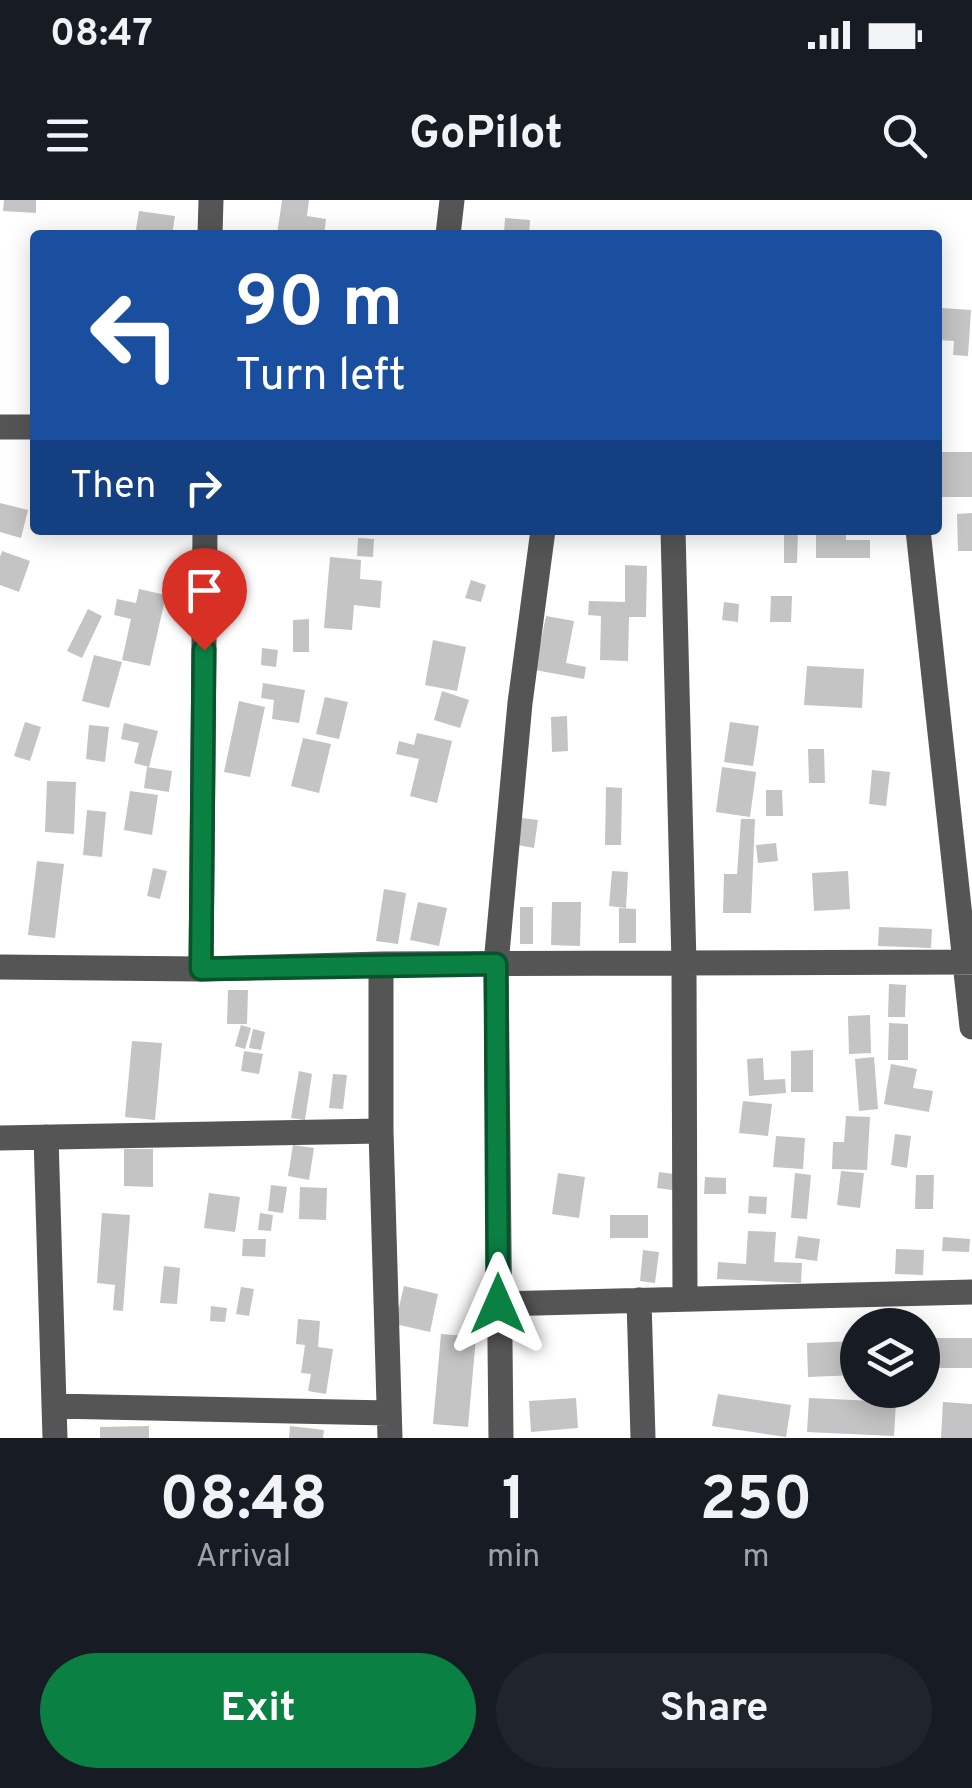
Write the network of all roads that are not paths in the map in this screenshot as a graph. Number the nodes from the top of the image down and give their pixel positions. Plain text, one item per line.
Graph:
1 (210, 200) edge
2 (452, 200) edge
3 (210, 230) edge
4 (449, 230) edge
5 (0, 426) edge
6 (30, 427) edge
7 (205, 535) edge
8 (542, 535) edge
9 (672, 535) edge
10 (919, 535) edge
11 (969, 962) edge
12 (684, 963) junction
13 (381, 964) junction
14 (496, 964) junction
15 (0, 967) edge
16 (201, 969) junction
17 (972, 1027) edge
18 (381, 1131) junction
19 (46, 1137) junction
20 (0, 1138) edge
21 (972, 1292) edge
22 (685, 1299) junction
23 (639, 1300) junction
24 (498, 1304) junction
25 (54, 1406) junction
26 (390, 1426) edge
27 (54, 1438) edge
28 (501, 1438) edge
29 (644, 1438) edge

1 - 3 street
2 - 4 street
5 - 6 street
7 - 16 street
8 - 14 street
9 - 12 street
10 - 11 street
11 - 12 street
11 - 17 street
12 - 14 street
12 - 22 street
13 - 14 street
13 - 16 street
13 - 18 street
14 - 24 street
15 - 16 street
18 - 19 street
18 - 26 street
19 - 20 street
19 - 25 street
21 - 22 street
22 - 23 street
23 - 24 street
23 - 29 street
24 - 28 street
25 - 26 street
25 - 27 street

